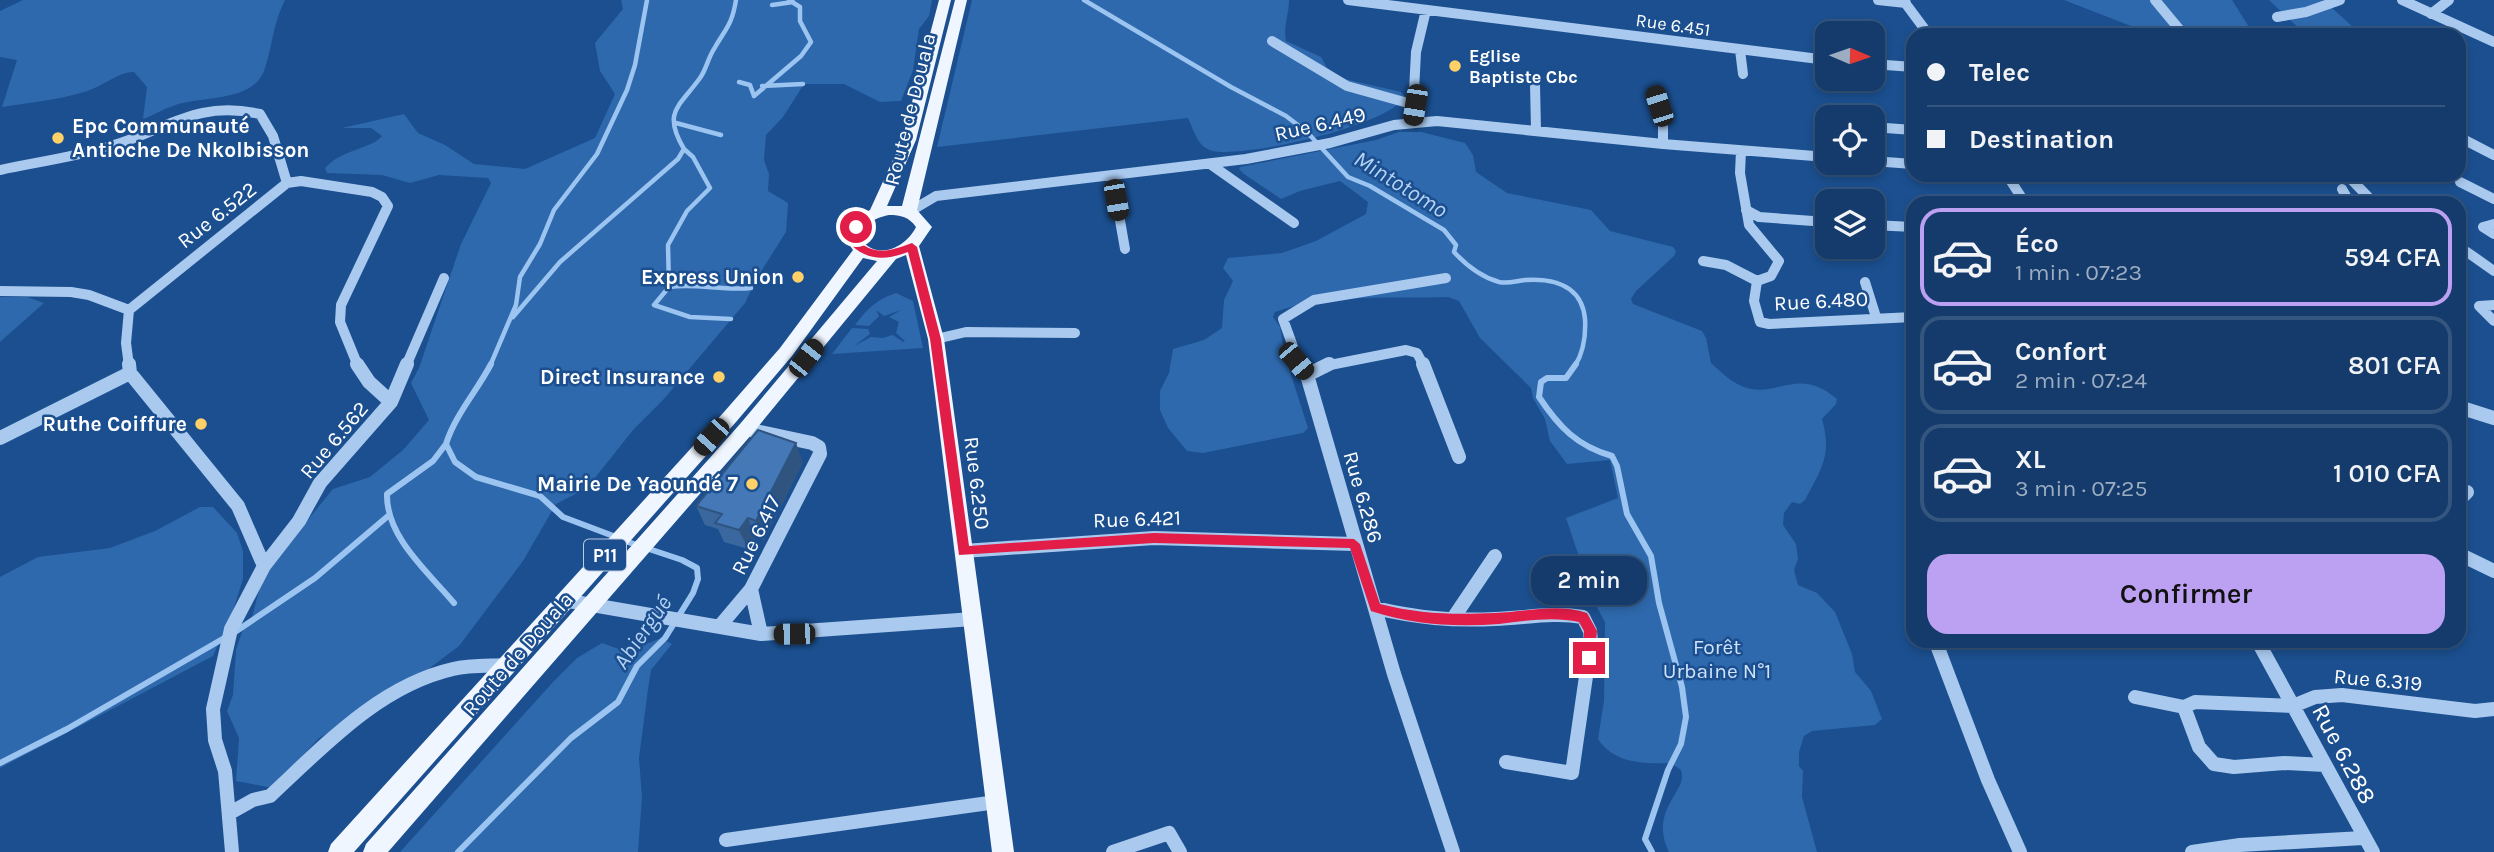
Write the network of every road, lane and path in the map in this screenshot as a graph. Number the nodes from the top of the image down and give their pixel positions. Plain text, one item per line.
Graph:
1 (945, 0) edge
2 (961, 0) edge
3 (1348, 0) edge
4 (1878, 0) edge
5 (2155, 0) edge
6 (2340, 0) edge
7 (2402, 0) edge
8 (2449, 0) edge
9 (1905, 1) edge
10 (1426, 10) junction
11 (2431, 14) junction
12 (2277, 17) dead end
13 (1924, 28) edge
14 (2177, 28) edge
15 (2462, 28) edge
16 (2466, 30) edge
17 (1272, 41) dead end
18 (2494, 42) edge
19 (1740, 50) junction
20 (1815, 59) edge
21 (1885, 65) edge
22 (1906, 66) edge
23 (1743, 74) dead end
24 (1535, 84) dead end
25 (1654, 92) dead end
26 (1415, 105) junction
27 (1412, 122) junction
28 (1885, 128) edge
29 (1906, 129) edge
30 (1536, 130) junction
31 (2466, 141) edge
32 (1663, 144) junction
33 (1741, 150) junction
34 (2494, 155) edge
35 (1815, 156) edge
36 (1885, 162) edge
37 (1906, 163) edge
38 (1209, 164) junction
39 (0, 170) edge
40 (1112, 175) junction
41 (2354, 182) edge
42 (2460, 182) dead end
43 (287, 183) junction
44 (2342, 189) dead end
45 (2346, 196) edge
46 (2367, 196) edge
47 (2494, 199) edge
48 (1746, 210) junction
49 (877, 212) junction
50 (909, 212) junction
51 (1815, 221) edge
52 (1294, 223) dead end
53 (2494, 224) edge
54 (1885, 226) edge
55 (1906, 227) edge
56 (2494, 234) edge
57 (912, 247) junction
58 (1125, 249) dead end
59 (860, 250) junction
60 (2466, 252) edge
61 (890, 255) junction
62 (1703, 261) dead end
63 (2494, 271) edge
64 (444, 278) dead end
65 (1446, 278) dead end
66 (1757, 281) junction
67 (1865, 282) dead end
68 (0, 291) edge
69 (2494, 305) edge
70 (129, 310) junction
71 (1876, 317) junction
72 (1906, 317) edge
73 (2494, 321) edge
74 (1075, 333) dead end
75 (936, 339) junction
76 (130, 373) junction
77 (1307, 375) junction
78 (391, 402) junction
79 (2466, 409) edge
80 (2494, 418) edge
81 (746, 429) junction
82 (0, 438) edge
83 (1459, 457) dead end
84 (1354, 544) junction
85 (963, 551) junction
86 (1495, 556) dead end
87 (2466, 557) edge
88 (264, 566) junction
89 (2494, 571) edge
90 (751, 589) junction
91 (563, 600) junction
92 (592, 605) junction
93 (1375, 608) junction
94 (1454, 617) junction
95 (973, 619) junction
96 (713, 626) junction
97 (761, 634) junction
98 (1937, 648) edge
99 (2261, 648) edge
100 (506, 665) junction
101 (2135, 697) dead end
102 (2293, 706) junction
103 (2184, 707) junction
104 (2494, 709) edge
105 (1506, 762) dead end
106 (2325, 765) junction
107 (996, 802) junction
108 (230, 813) junction
109 (2363, 838) junction
110 (726, 840) dead end
111 (232, 852) edge
112 (339, 852) edge
113 (374, 852) edge
114 (1003, 852) edge
115 (1113, 852) edge
116 (1180, 852) edge
117 (1453, 852) edge
118 (2020, 852) edge
119 (2192, 852) edge
120 (2373, 852) edge

1 - 49 main road
2 - 50 main road, Route de Douala
3 - 10 street, Rue 6.451
4 - 9 street
5 - 14 street
6 - 12 street
7 - 11 street
8 - 11 street
9 - 13 street
10 - 19 street, Rue 6.451
10 - 26 street
11 - 15 street
16 - 18 street
17 - 26 street
19 - 20 street, Rue 6.451
19 - 23 street
21 - 22 street
24 - 30 street
25 - 32 street
26 - 27 street
27 - 30 street, Rue 6.449
27 - 38 street, Rue 6.449
28 - 29 street
30 - 32 street, Rue 6.449
31 - 34 street
32 - 33 street, Rue 6.449
33 - 35 street, Rue 6.449
33 - 48 street, Rue 6.480
36 - 37 street
38 - 40 street, Rue 6.449
38 - 52 street
39 - 43 street, Rue 6.522
40 - 50 street, Rue 6.449
40 - 58 street
41 - 46 street
42 - 47 street
43 - 70 street, Rue 6.522
43 - 78 street, Rue 6.562
44 - 45 street
48 - 51 street
48 - 66 street, Rue 6.480
49 - 50 main road
49 - 59 main road
50 - 57 main road, Route de Douala
53 - 56 street
54 - 55 street
57 - 61 main road
57 - 75 main road, Rue 6.250
59 - 61 main road
59 - 91 main road, P11
60 - 63 street
61 - 81 main road, Route de Douala / P11
62 - 66 street
64 - 78 street
65 - 77 street, Rue 6.286
66 - 71 street, Rue 6.480
67 - 71 street
68 - 70 street
69 - 73 street
70 - 76 street
71 - 72 street, Rue 6.480
74 - 75 street
75 - 85 main road, Rue 6.250
76 - 82 street
76 - 88 street
77 - 83 street
77 - 84 street, Rue 6.286
78 - 88 street, Rue 6.562
79 - 80 street
81 - 90 street, Rue 6.417
81 - 92 main road, Route de Douala / P11
84 - 85 street, Rue 6.421
84 - 93 street, Rue 6.286
85 - 95 main road, Rue 6.250
86 - 94 street
87 - 89 street
88 - 108 street, Rue 6.562
90 - 96 street
90 - 97 street, Rue 6.417
91 - 92 street
91 - 100 main road, P11
92 - 96 street
92 - 113 main road, Route de Douala / P11
93 - 94 street
93 - 117 street, Rue 6.286
94 - 105 street
95 - 97 street
95 - 107 main road, Rue 6.250
96 - 97 street
98 - 118 street
99 - 102 street, Rue 6.288
100 - 108 street
100 - 112 main road, P11
101 - 103 street, Rue 6.319
102 - 103 street, Rue 6.319
102 - 104 street, Rue 6.319
102 - 106 street, Rue 6.288
103 - 106 street
106 - 109 street, Rue 6.288
107 - 110 street
107 - 114 main road, Rue 6.250
108 - 111 street, Rue 6.562
109 - 119 street
109 - 120 street, Rue 6.288
115 - 116 street

